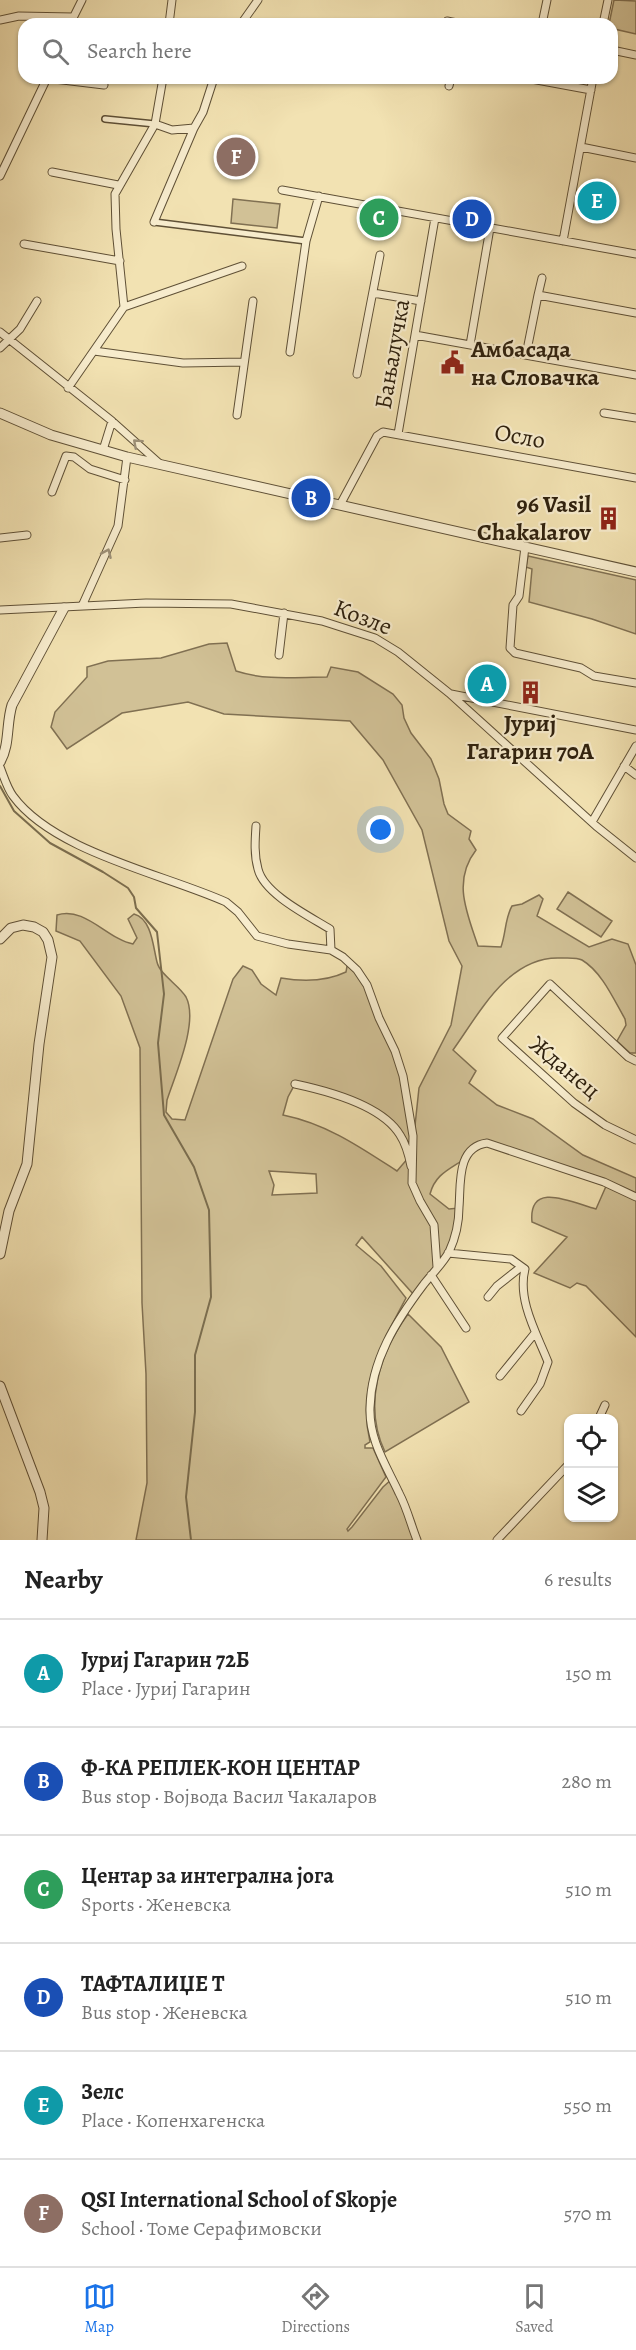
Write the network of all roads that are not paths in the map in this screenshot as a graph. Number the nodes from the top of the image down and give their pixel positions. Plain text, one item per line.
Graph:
1 (82, 0) edge
2 (172, 0) edge
3 (258, 0) edge
4 (547, 0) edge
5 (608, 0) edge
6 (46, 18) edge
7 (73, 18) edge
8 (170, 18) edge
9 (245, 18) edge
10 (543, 18) edge
11 (604, 18) edge
12 (0, 20) edge
13 (618, 51) edge
14 (636, 55) edge
15 (44, 84) edge
16 (97, 84) edge
17 (162, 84) edge
18 (212, 84) edge
19 (558, 84) edge
20 (592, 84) edge
21 (105, 85) dead end
22 (591, 90) junction
23 (105, 119) dead end
24 (155, 124) junction
25 (194, 128) junction
26 (581, 147) junction
27 (636, 158) edge
28 (52, 172) dead end
29 (0, 176) edge
30 (118, 185) junction
31 (282, 190) dead end
32 (319, 196) junction
33 (435, 218) junction
34 (154, 222) joint
35 (490, 228) junction
36 (306, 241) junction
37 (563, 241) junction
38 (24, 244) dead end
39 (636, 254) edge
40 (381, 255) dead end
41 (120, 261) junction
42 (242, 266) dead end
43 (542, 278) dead end
44 (373, 293) junction
45 (538, 295) junction
46 (37, 301) dead end
47 (253, 301) dead end
48 (421, 301) junction
49 (124, 307) junction
50 (636, 313) edge
51 (0, 332) edge
52 (415, 334) junction
53 (10, 341) junction
54 (470, 345) junction
55 (0, 348) edge
56 (94, 351) junction
57 (290, 352) dead end
58 (526, 355) junction
59 (244, 362) junction
60 (357, 374) dead end
61 (636, 375) edge
62 (68, 388) junction
63 (604, 412) dead end
64 (0, 413) edge
65 (237, 415) dead end
66 (636, 418) edge
67 (112, 421) junction
68 (398, 434) junction
69 (103, 450) junction
70 (127, 457) junction
71 (161, 465) junction
72 (636, 477) edge
73 (125, 480) junction
74 (52, 492) dead end
75 (340, 505) junction
76 (27, 535) dead end
77 (0, 538) edge
78 (525, 547) junction
79 (636, 572) edge
80 (82, 606) junction
81 (64, 608) junction
82 (0, 610) edge
83 (284, 613) junction
84 (279, 655) dead end
85 (636, 683) edge
86 (448, 693) junction
87 (636, 730) edge
88 (636, 746) edge
89 (0, 762) edge
90 (624, 766) junction
91 (0, 767) edge
92 (636, 775) edge
93 (592, 822) junction
94 (256, 826) dead end
95 (636, 858) edge
96 (0, 939) edge
97 (331, 950) junction
98 (636, 1061) edge
99 (295, 1084) dead end
100 (636, 1140) edge
101 (412, 1169) junction
102 (636, 1197) edge
103 (448, 1253) junction
104 (0, 1254) edge
105 (437, 1267) junction
106 (521, 1267) junction
107 (431, 1275) junction
108 (488, 1297) dead end
109 (466, 1328) dead end
110 (536, 1332) junction
111 (500, 1376) dead end
112 (0, 1386) edge
113 (605, 1405) dead end
114 (521, 1411) dead end
115 (601, 1414) edge
116 (565, 1468) edge
117 (42, 1540) edge
118 (417, 1540) edge
119 (497, 1540) edge

1 - 7 street
2 - 8 street
3 - 9 street
4 - 10 street
5 - 11 street
6 - 12 street
13 - 14 street
15 - 29 street
16 - 21 street
17 - 24 street
18 - 25 street
19 - 22 street
20 - 22 street
22 - 26 street
23 - 24 street
24 - 25 street
24 - 30 street
25 - 34 street
26 - 27 street
26 - 37 street
28 - 30 street
30 - 41 street
31 - 32 street
32 - 33 street
32 - 36 street
33 - 35 street
33 - 48 street, Бањалучка
34 - 36 street
35 - 37 street
35 - 54 street
36 - 57 street
37 - 39 street
38 - 41 street
40 - 44 street
41 - 49 street
42 - 49 street
43 - 45 street
44 - 48 street
44 - 60 street
45 - 50 street
45 - 58 street
46 - 53 street
47 - 59 street
48 - 52 street, Бањалучка
49 - 56 street
51 - 53 street
52 - 54 street
52 - 68 street, Бањалучка
53 - 55 street
53 - 62 street
54 - 58 street
56 - 59 street
56 - 62 street
58 - 61 street
59 - 65 street
62 - 67 street
63 - 66 street
64 - 69 street
67 - 69 street
71 -> 67 street
68 - 72 street, Осло
68 - 75 street, Бањалучка
69 - 70 street
70 - 71 street
70 - 73 street
71 - 75 street
73 - 74 street
80 -> 73 street
75 - 78 street
76 - 77 street
78 - 79 street
78 - 85 street
80 - 81 street, Козле
80 - 83 street, Козле
81 - 82 street, Козле
81 - 89 street
83 - 84 street
83 - 86 street, Козле
86 - 87 street
86 - 93 street, Козле
88 - 90 street
90 - 92 street
90 - 93 street
91 - 97 street
93 - 95 street, Козле
94 - 97 street
96 - 104 street
97 - 101 street
98 - 100 street, Жданец
99 - 101 street
101 - 105 street
102 - 103 street
103 - 105 street
103 - 106 street
105 - 107 street
106 - 108 street
106 - 110 street
107 - 109 street
107 - 118 street
110 - 111 street
110 - 114 street
112 - 117 street
113 - 115 street
116 - 119 street

